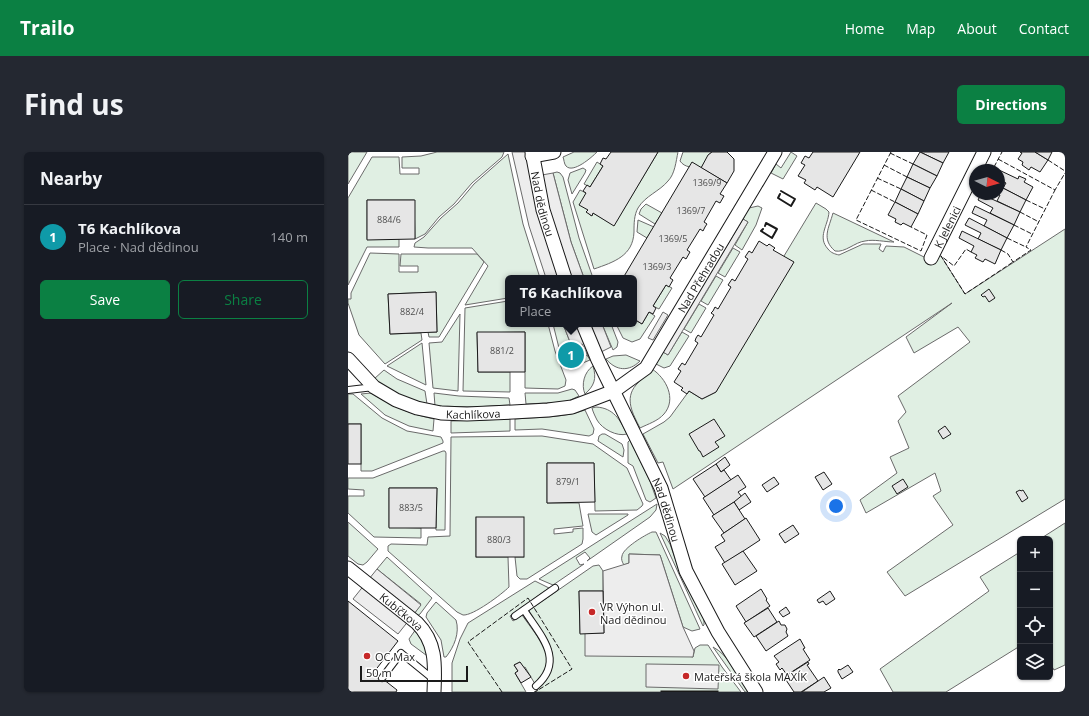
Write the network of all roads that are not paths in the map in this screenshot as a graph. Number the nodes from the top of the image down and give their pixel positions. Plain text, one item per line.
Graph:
1 (554, 152) edge
2 (775, 152) edge
3 (984, 152) edge
4 (532, 154) edge
5 (931, 258) dead end
6 (564, 275) edge
7 (584, 327) edge
8 (348, 359) edge
9 (374, 387) junction
10 (348, 390) edge
11 (614, 391) junction
12 (348, 568) edge
13 (555, 588) dead end
14 (524, 610) junction
15 (515, 616) dead end
16 (382, 678) dead end
17 (435, 680) edge
18 (536, 686) dead end
19 (756, 692) edge

1 - 4 street
2 - 11 street, Nad Přehradou
3 - 5 street, K Jelenici
4 - 6 street, Nad dědinou
7 - 11 street, Nad dědinou
8 - 9 street, Kachlíkova
9 - 10 lane
9 - 11 street, Kachlíkova
11 - 19 street, Nad dědinou
12 - 17 street, Kubíčkova
13 - 14 lane
14 - 15 lane
14 - 18 lane
16 - 17 lane

